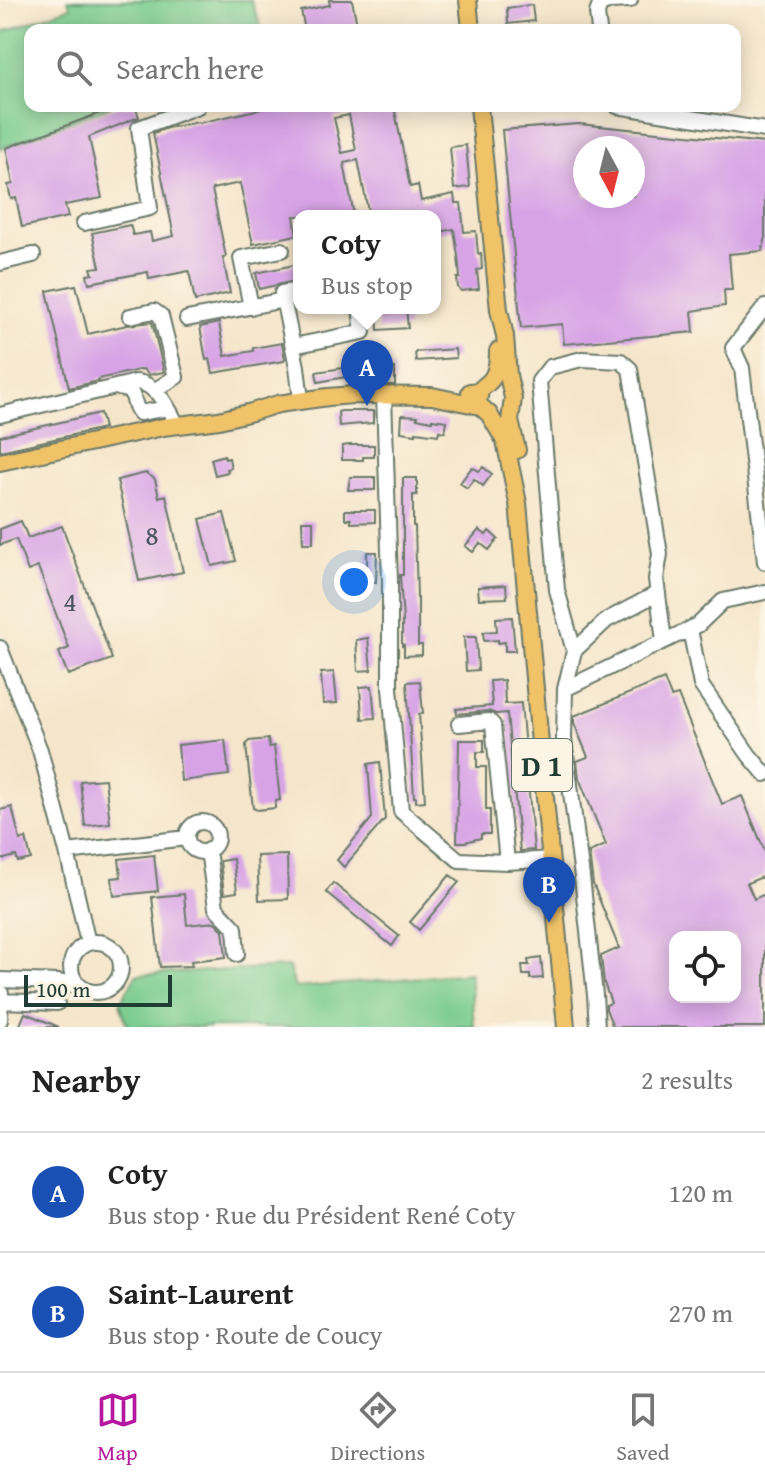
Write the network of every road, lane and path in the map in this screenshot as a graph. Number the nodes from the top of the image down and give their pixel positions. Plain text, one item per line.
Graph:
1 (468, 0) edge
2 (630, 0) edge
3 (470, 24) edge
4 (598, 24) edge
5 (182, 112) edge
6 (480, 112) edge
7 (654, 112) edge
8 (765, 130) edge
9 (84, 223) dead end
10 (282, 250) dead end
11 (33, 255) dead end
12 (0, 263) edge
13 (293, 291) edge
14 (284, 300) junction
15 (251, 307) junction
16 (765, 307) edge
17 (499, 310) junction
18 (361, 314) edge
19 (130, 316) dead end
20 (187, 319) dead end
21 (293, 346) junction
22 (119, 388) junction
23 (510, 388) junction
24 (154, 391) junction
25 (384, 395) junction
26 (485, 398) junction
27 (301, 400) junction
28 (510, 408) junction
29 (0, 415) edge
30 (169, 418) junction
31 (0, 462) edge
32 (518, 503) junction
33 (765, 562) edge
34 (765, 592) edge
35 (658, 593) junction
36 (690, 629) junction
37 (664, 641) junction
38 (0, 648) edge
39 (574, 651) junction
40 (565, 689) junction
41 (459, 724) dead end
42 (765, 774) edge
43 (187, 838) junction
44 (208, 850) junction
45 (67, 852) junction
46 (551, 859) junction
47 (507, 862) junction
48 (88, 943) junction
49 (237, 954) dead end
50 (72, 972) junction
51 (1, 980) edge
52 (59, 982) junction
53 (81, 987) junction
54 (0, 1001) edge
55 (57, 1003) dead end
56 (0, 1020) edge
57 (566, 1027) edge
58 (597, 1027) edge

1 - 3 main road
2 - 4 street
5 - 9 street
6 - 17 main road
7 - 8 street
10 - 15 street
11 - 12 street
13 - 14 street
14 - 15 street
14 - 21 street
15 - 20 street
16 - 33 street
17 - 23 main road
17 - 26 main road
18 - 21 street
19 - 24 street
21 - 27 street
22 - 24 street
22 - 29 street
22 - 30 street
23 - 26 main road
23 - 28 main road
24 - 30 street
25 - 26 main road
25 - 27 main road
25 - 47 street
26 - 28 main road
26 - 32 main road
27 - 30 main road
28 - 32 main road
30 - 31 main road
32 - 46 main road, D 1
34 - 36 street
35 - 37 street
35 - 39 street
35 - 39 street
36 - 37 street
36 - 42 street
37 - 40 street
38 - 45 street
39 - 40 street
40 - 58 street
41 - 47 street
43 - 44 street
43 - 44 street
43 - 45 street
44 - 49 street
45 - 48 street
46 - 47 street
46 - 57 main road, D 1
48 - 50 street
48 - 53 street
50 - 52 street
50 - 53 street
51 - 52 street
51 - 54 street
52 - 53 street
54 - 55 street
54 - 56 street

